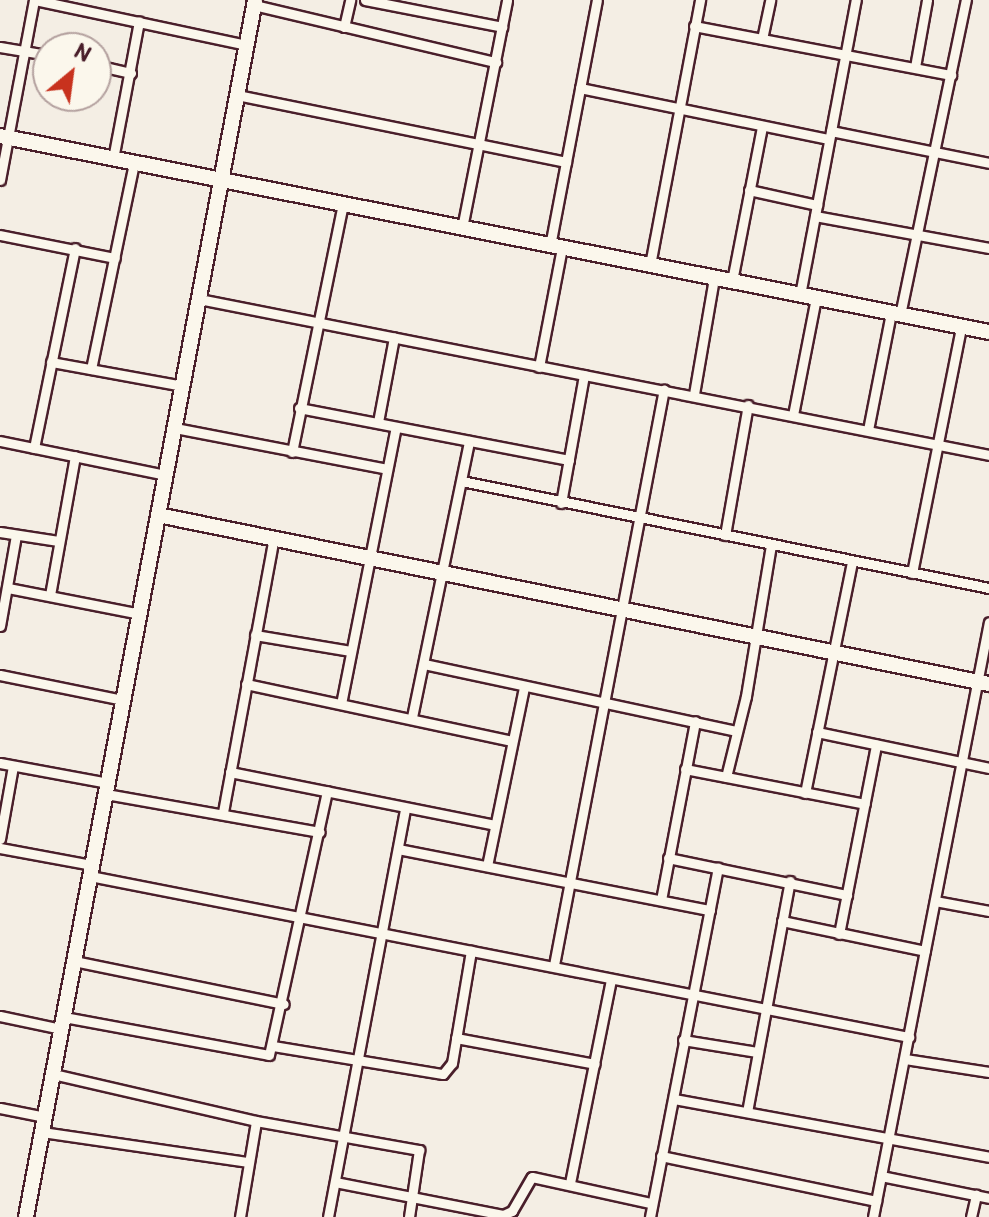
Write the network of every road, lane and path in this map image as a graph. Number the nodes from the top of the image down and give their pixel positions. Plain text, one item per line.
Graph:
1 (35, 0) edge
2 (350, 0) edge
3 (365, 0) edge
4 (507, 0) edge
5 (597, 0) edge
6 (700, 0) edge
7 (770, 0) edge
8 (856, 0) edge
9 (927, 0) edge
10 (966, 0) edge
11 (255, 3) edge
12 (139, 21) junction
13 (694, 26) junction
14 (344, 27) junction
15 (502, 27) junction
16 (762, 39) junction
17 (247, 45) junction
18 (0, 47) edge
19 (23, 50) junction
20 (32, 52) edge
21 (846, 56) junction
22 (496, 62) junction
23 (915, 67) junction
24 (112, 69) edge
25 (131, 73) junction
26 (951, 75) junction
27 (580, 88) junction
28 (237, 95) junction
29 (677, 108) junction
30 (762, 126) junction
31 (830, 135) junction
32 (4, 137) edge
33 (478, 144) junction
34 (933, 152) junction
35 (113, 159) junction
36 (566, 162) junction
37 (134, 163) junction
38 (989, 163) edge
39 (0, 180) edge
40 (221, 180) junction
41 (749, 190) junction
42 (343, 204) junction
43 (817, 205) junction
44 (815, 216) junction
45 (462, 228) junction
46 (916, 233) junction
47 (0, 235) edge
48 (556, 247) junction
49 (75, 248) junction
50 (989, 248) edge
51 (115, 258) junction
52 (650, 265) junction
53 (714, 278) junction
54 (732, 281) junction
55 (800, 295) junction
56 (816, 298) junction
57 (199, 299) junction
58 (896, 314) junction
59 (316, 321) junction
60 (961, 327) junction
61 (989, 332) edge
62 (394, 337) junction
63 (51, 362) junction
64 (539, 367) junction
65 (91, 369) junction
66 (584, 375) junction
67 (183, 386) junction
68 (664, 389) junction
69 (694, 394) junction
70 (748, 405) junction
71 (299, 408) junction
72 (793, 415) junction
73 (378, 422) junction
74 (396, 427) junction
75 (175, 428) junction
76 (868, 430) junction
77 (0, 441) edge
78 (469, 441) junction
79 (937, 444) junction
80 (34, 448) junction
81 (292, 452) junction
82 (989, 455) edge
83 (75, 456) junction
84 (569, 460) junction
85 (387, 469) junction
86 (166, 475) junction
87 (462, 481) junction
88 (561, 503) junction
89 (158, 515) junction
90 (640, 518) junction
91 (0, 532) edge
92 (16, 535) junction
93 (725, 535) junction
94 (274, 538) junction
95 (58, 541) junction
96 (771, 545) junction
97 (369, 558) junction
98 (852, 561) junction
99 (444, 571) junction
100 (912, 573) junction
101 (8, 588) junction
102 (989, 588) edge
103 (50, 595) junction
104 (621, 609) junction
105 (140, 614) junction
106 (989, 622) edge
107 (0, 626) edge
108 (255, 635) junction
109 (757, 636) junction
110 (351, 651) junction
111 (836, 653) junction
112 (424, 664) junction
113 (0, 675) edge
114 (984, 683) edge
115 (246, 684) junction
116 (524, 687) junction
117 (123, 700) junction
118 (602, 702) junction
119 (341, 704) junction
120 (412, 717) junction
121 (695, 721) junction
122 (737, 731) junction
123 (817, 732) junction
124 (512, 741) junction
125 (876, 745) junction
126 (959, 762) junction
127 (0, 763) edge
128 (13, 766) junction
129 (989, 768) edge
130 (685, 769) junction
131 (230, 772) junction
132 (726, 777) junction
133 (107, 788) junction
134 (327, 791) junction
135 (805, 793) junction
136 (865, 804) junction
137 (405, 808) junction
138 (223, 812) junction
139 (495, 825) junction
140 (320, 832) junction
141 (0, 839) edge
142 (0, 848) edge
143 (398, 849) junction
144 (668, 858) junction
145 (487, 866) junction
146 (718, 868) junction
147 (91, 871) junction
148 (790, 881) junction
149 (567, 883) junction
150 (847, 895) junction
151 (661, 900) junction
152 (935, 901) junction
153 (710, 910) junction
154 (989, 911) edge
155 (300, 918) junction
156 (782, 921) junction
157 (839, 934) junction
158 (382, 936) junction
159 (471, 951) junction
160 (925, 951) junction
161 (74, 961) junction
162 (554, 965) junction
163 (611, 980) junction
164 (690, 997) junction
165 (284, 1004) junction
166 (764, 1010) junction
167 (0, 1016) edge
168 (63, 1023) junction
169 (909, 1037) junction
170 (456, 1038) junction
171 (683, 1040) junction
172 (273, 1046) junction
173 (757, 1052) junction
174 (905, 1059) junction
175 (355, 1063) junction
176 (595, 1064) junction
177 (989, 1072) edge
178 (53, 1074) junction
179 (674, 1099) junction
180 (0, 1108) edge
181 (747, 1112) junction
182 (256, 1121) junction
183 (44, 1124) junction
184 (341, 1135) junction
185 (889, 1137) junction
186 (661, 1156) junction
187 (989, 1157) edge
188 (247, 1162) junction
189 (881, 1176) junction
190 (335, 1182) junction
191 (570, 1183) junction
192 (976, 1195) junction
193 (989, 1198) edge
194 (412, 1199) junction
195 (876, 1201) junction
196 (650, 1203) junction
197 (26, 1216) edge
198 (33, 1217) edge
199 (240, 1217) edge
200 (328, 1217) edge
201 (409, 1217) edge
202 (650, 1217) edge
203 (873, 1217) edge
204 (971, 1217) edge

1 - 12 street
1 - 19 street
2 - 14 street
3 - 15 street
4 - 15 street
5 - 27 street
6 - 13 street
7 - 16 street
8 - 21 street
9 - 23 street
10 - 26 street
11 - 14 street
11 - 17 street
12 - 17 street
12 - 25 street
13 - 16 street
13 - 29 street
14 - 22 street
15 - 22 street
16 - 21 street
17 - 28 street
18 - 19 street
19 - 20 street
19 - 32 street
21 - 23 street
21 - 31 street
22 - 33 street
23 - 26 street
24 - 25 street
25 - 35 street
26 - 34 street
27 - 29 street
27 - 36 street
28 - 33 street
28 - 40 street
29 - 30 street
29 - 52 street
30 - 31 street
30 - 41 street
31 - 34 street
31 - 43 street
32 - 35 street
32 - 39 street
33 - 36 street
33 - 45 street
34 - 38 street
34 - 46 street
35 - 37 street
36 - 48 street
37 - 40 street
37 - 51 street
40 - 42 street
40 - 57 street
41 - 43 street
41 - 54 street
42 - 45 street
42 - 59 street
43 - 44 street
44 - 46 street
44 - 55 street
45 - 48 street
46 - 50 street
46 - 58 street
47 - 49 street
48 - 52 street
48 - 64 street
49 - 51 street
49 - 63 street
51 - 65 street
52 - 53 street
53 - 54 street
53 - 69 street
54 - 55 street
55 - 56 street
56 - 58 street
56 - 72 street
57 - 59 street
57 - 67 street
58 - 60 street
58 - 76 street
59 - 62 street
59 - 71 street
60 - 61 street
60 - 79 street
62 - 64 street
62 - 73 street
63 - 65 street
63 - 80 street
64 - 66 street
65 - 67 street
66 - 68 street
66 - 84 street
67 - 75 street
68 - 69 street
68 - 90 street
69 - 70 street
70 - 72 street
70 - 93 street
71 - 73 street
71 - 81 street
72 - 76 street
73 - 74 street
74 - 78 street
74 - 85 street
75 - 81 street
75 - 86 street
76 - 79 street
77 - 80 street
78 - 84 street
78 - 87 street
79 - 82 street
79 - 100 street
80 - 83 street
81 - 85 street
83 - 86 street
83 - 95 street
84 - 88 street
85 - 97 street
86 - 89 street
87 - 88 street
87 - 99 street
88 - 90 street
89 - 94 street
89 - 105 street
90 - 93 street
90 - 104 street
91 - 92 street
92 - 95 street
92 - 101 street
93 - 96 street
94 - 97 street
94 - 108 street
95 - 103 street
96 - 98 street
96 - 109 street
97 - 99 street
97 - 110 street
98 - 100 street
98 - 111 street
99 - 104 street
99 - 112 street
100 - 102 street
101 - 103 street
101 - 107 street
103 - 105 street
104 - 109 street
104 - 118 street
105 - 117 street
106 - 114 street
108 - 110 street
108 - 115 street
109 - 111 street
109 - 122 street
110 - 119 street
111 - 114 street
111 - 123 street
112 - 116 street
112 - 120 street
113 - 117 street
114 - 126 street
115 - 119 street
115 - 131 street
116 - 118 street
116 - 124 street
117 - 133 street
118 - 121 street
118 - 149 street
119 - 120 street
120 - 124 street
121 - 122 street
121 - 130 street
122 - 132 street
123 - 125 street
123 - 135 street
124 - 139 street
125 - 126 street
125 - 136 street
126 - 129 street
126 - 152 street
127 - 128 street
128 - 133 street
128 - 141 street
130 - 132 street
130 - 144 street
131 - 134 street
131 - 138 street
132 - 135 street
133 - 138 street
133 - 147 street
134 - 137 street
134 - 140 street
135 - 136 street
136 - 150 street
137 - 139 street
137 - 143 street
138 - 140 street
139 - 145 street
140 - 155 street
142 - 147 street
143 - 145 street
143 - 158 street
144 - 146 street
144 - 151 street
145 - 149 street
146 - 148 street
146 - 153 street
147 - 155 street
147 - 161 street
148 - 150 street
148 - 156 street
149 - 151 street
149 - 162 street
150 - 157 street
151 - 153 street
152 - 154 street
152 - 160 street
153 - 164 street
155 - 158 street
155 - 165 street
156 - 157 street
156 - 166 street
157 - 160 street
158 - 159 street
158 - 175 street
159 - 162 street
159 - 170 street
160 - 169 street
161 - 165 street
161 - 168 street
162 - 163 street
163 - 164 street
163 - 176 street
164 - 166 street
164 - 171 street
165 - 172 street
166 - 169 street
166 - 173 street
167 - 168 street
168 - 172 street
168 - 178 street
169 - 174 street
170 - 175 street
170 - 176 street
171 - 173 street
171 - 179 street
172 - 175 street
173 - 181 street
174 - 177 street
174 - 185 street
175 - 184 street
176 - 191 street
178 - 182 street
178 - 183 street
179 - 181 street
179 - 186 street
180 - 183 street
181 - 185 street
182 - 184 street
182 - 188 street
183 - 188 street
183 - 197 street
184 - 190 street
184 - 194 street
185 - 187 street
185 - 189 street
186 - 195 street
186 - 196 street
188 - 199 street
189 - 192 street
189 - 195 street
190 - 194 street
190 - 200 street
191 - 194 street
191 - 196 street
192 - 193 street
192 - 204 street
194 - 201 street
195 - 203 street
196 - 202 street
197 - 198 street

